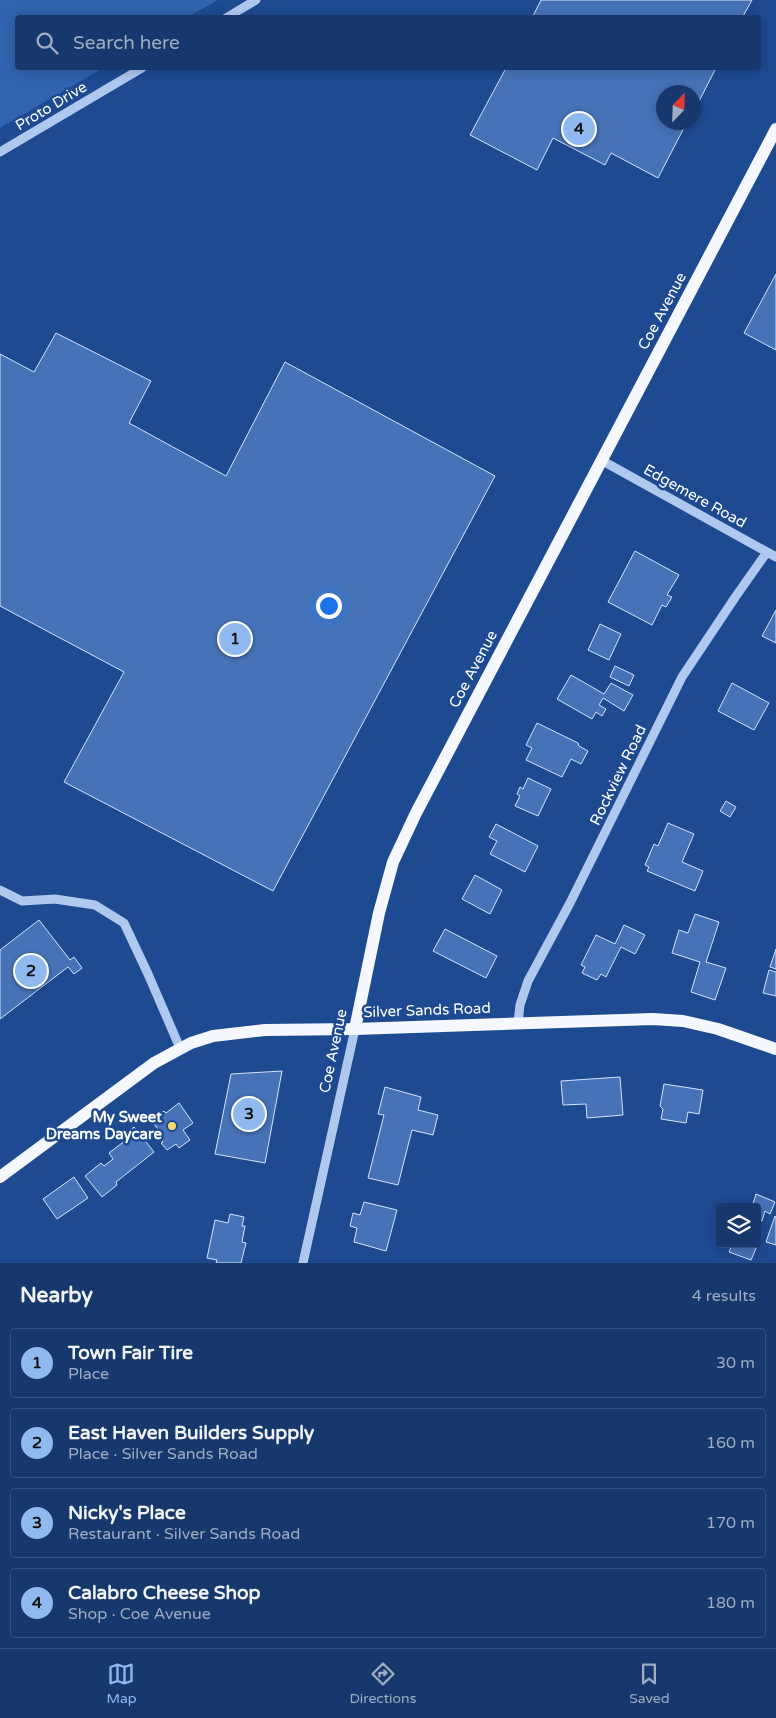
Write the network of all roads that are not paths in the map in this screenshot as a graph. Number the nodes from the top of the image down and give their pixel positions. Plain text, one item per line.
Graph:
1 (256, 0) edge
2 (231, 15) edge
3 (139, 70) edge
4 (776, 129) edge
5 (0, 152) edge
6 (601, 460) junction
7 (772, 555) edge
8 (0, 890) edge
9 (518, 1023) junction
10 (355, 1029) junction
11 (180, 1048) junction
12 (776, 1048) edge
13 (0, 1177) edge
14 (303, 1263) edge

1 - 2 street
3 - 5 street, Proto Drive
4 - 6 main road, Coe Avenue
6 - 7 street, Edgemere Road
6 - 10 main road, Coe Avenue
7 - 9 street, Rockview Road
8 - 11 street
9 - 10 main road, Silver Sands Road
9 - 12 main road, Silver Sands Road
10 - 11 main road, Silver Sands Road
10 - 14 street, Coe Avenue
11 - 13 main road, Silver Sands Road

